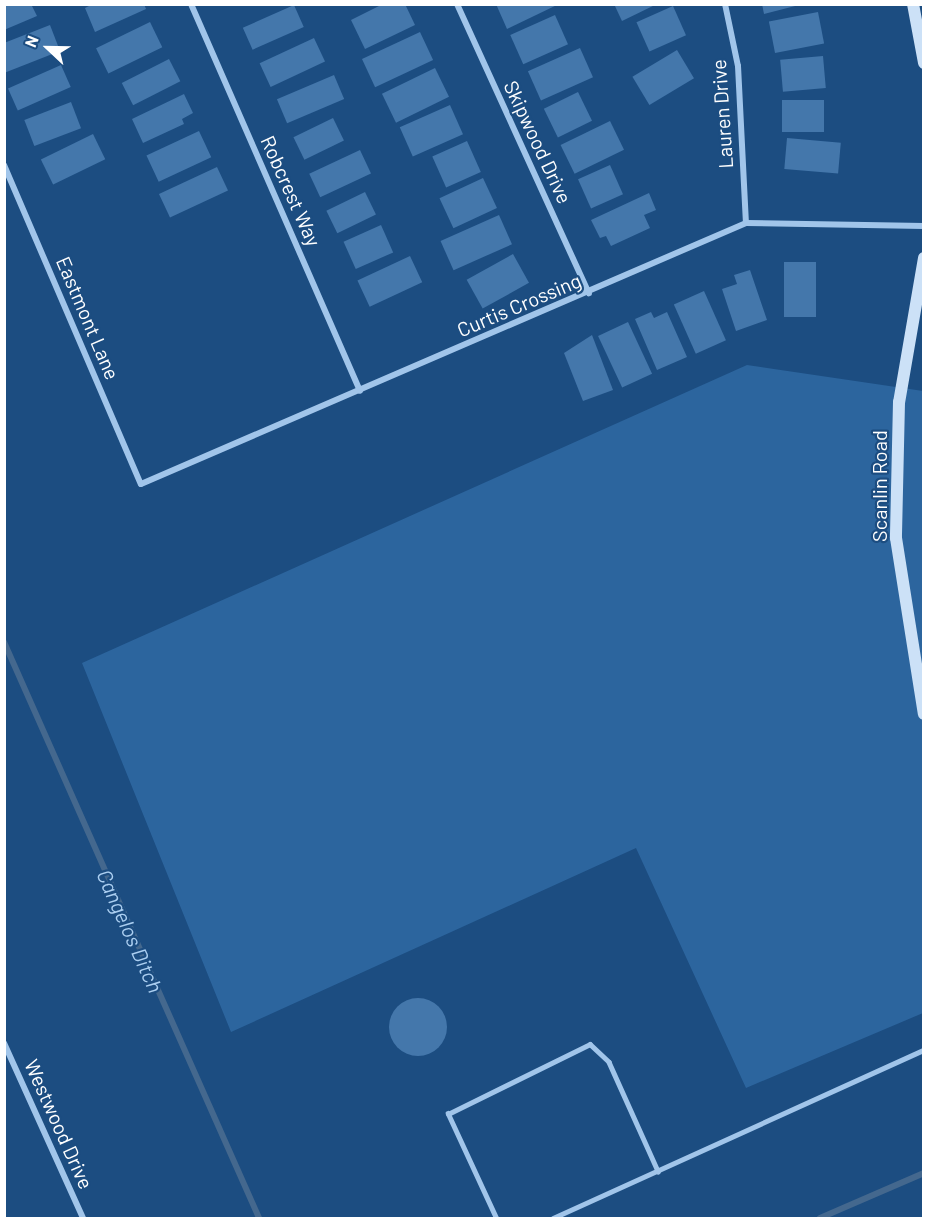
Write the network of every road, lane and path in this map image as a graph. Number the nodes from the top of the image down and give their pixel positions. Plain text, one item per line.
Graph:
1 (191, 4) edge
2 (456, 4) edge
3 (725, 4) edge
4 (913, 4) edge
5 (924, 63) edge
6 (4, 165) edge
7 (746, 223) junction
8 (924, 226) edge
9 (924, 258) edge
10 (589, 293) junction
11 (360, 391) junction
12 (141, 484) joint
13 (924, 714) edge
14 (4, 1043) edge
15 (924, 1050) edge
16 (658, 1171) junction
17 (83, 1218) edge
18 (496, 1218) edge
19 (553, 1218) edge

1 - 11 street, Robcrest Way
2 - 10 street, Skipwood Drive
3 - 7 street, Lauren Drive
4 - 5 street
6 - 12 street, Eastmont Lane
7 - 8 street, Curtis Crossing
7 - 10 street, Curtis Crossing
9 - 13 street, Scanlin Road
10 - 11 street, Curtis Crossing
11 - 12 street, Curtis Crossing
14 - 17 street, Westwood Drive
15 - 16 lane
16 - 18 lane
16 - 19 lane

